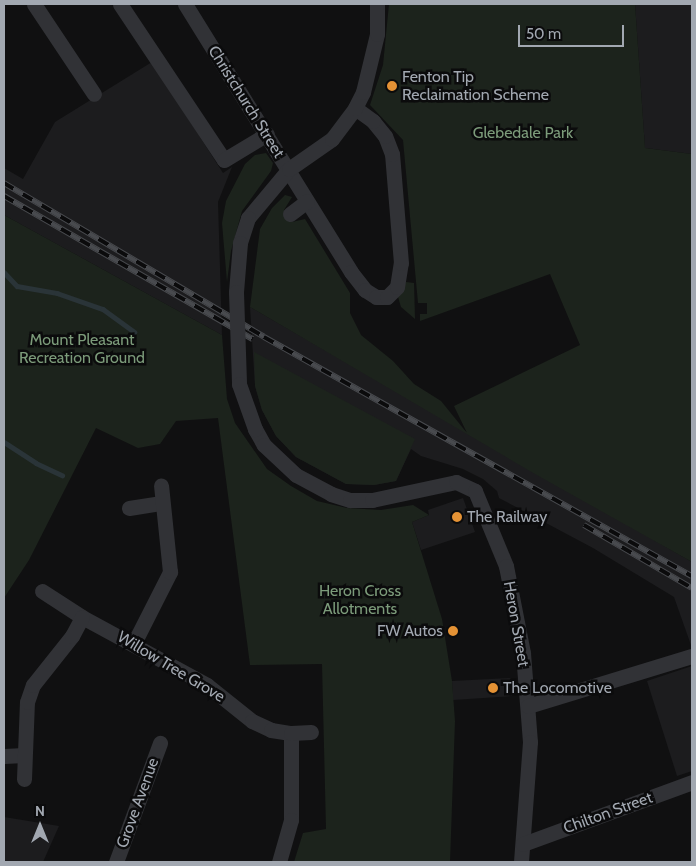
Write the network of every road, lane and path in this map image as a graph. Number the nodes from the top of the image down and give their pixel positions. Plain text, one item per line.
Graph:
1 (34, 4) edge
2 (120, 4) edge
3 (184, 4) edge
4 (377, 4) edge
5 (94, 94) dead end
6 (355, 108) junction
7 (267, 134) junction
8 (289, 169) junction
9 (303, 195) junction
10 (290, 214) dead end
11 (161, 485) dead end
12 (162, 503) junction
13 (129, 508) dead end
14 (42, 590) dead end
15 (82, 616) junction
16 (134, 642) junction
17 (692, 656) edge
18 (528, 706) junction
19 (291, 732) junction
20 (311, 732) dead end
21 (160, 743) dead end
22 (4, 756) edge
23 (24, 756) junction
24 (24, 779) dead end
25 (692, 782) edge
26 (523, 844) junction
27 (116, 862) edge
28 (279, 862) edge
29 (521, 862) edge

1 - 5 street
2 - 7 street
3 - 7 street, Christchurch Street
4 - 6 street
6 - 8 street
6 - 9 street, Christchurch Street
7 - 8 street, Christchurch Street
8 - 9 street, Christchurch Street
8 - 18 street, Heron Street, bridge
9 - 10 street
11 - 12 street
12 - 13 street
12 - 16 street
14 - 15 street, Willow Tree Grove
15 - 16 street, Willow Tree Grove
15 - 23 street
16 - 19 street, Willow Tree Grove
17 - 18 street
18 - 26 street, Heron Street
19 - 20 street, Willow Tree Grove
19 - 28 street
21 - 27 street, Grove Avenue
22 - 23 street
23 - 24 street
25 - 26 street, Chilton Street
26 - 29 street, Heron Street

